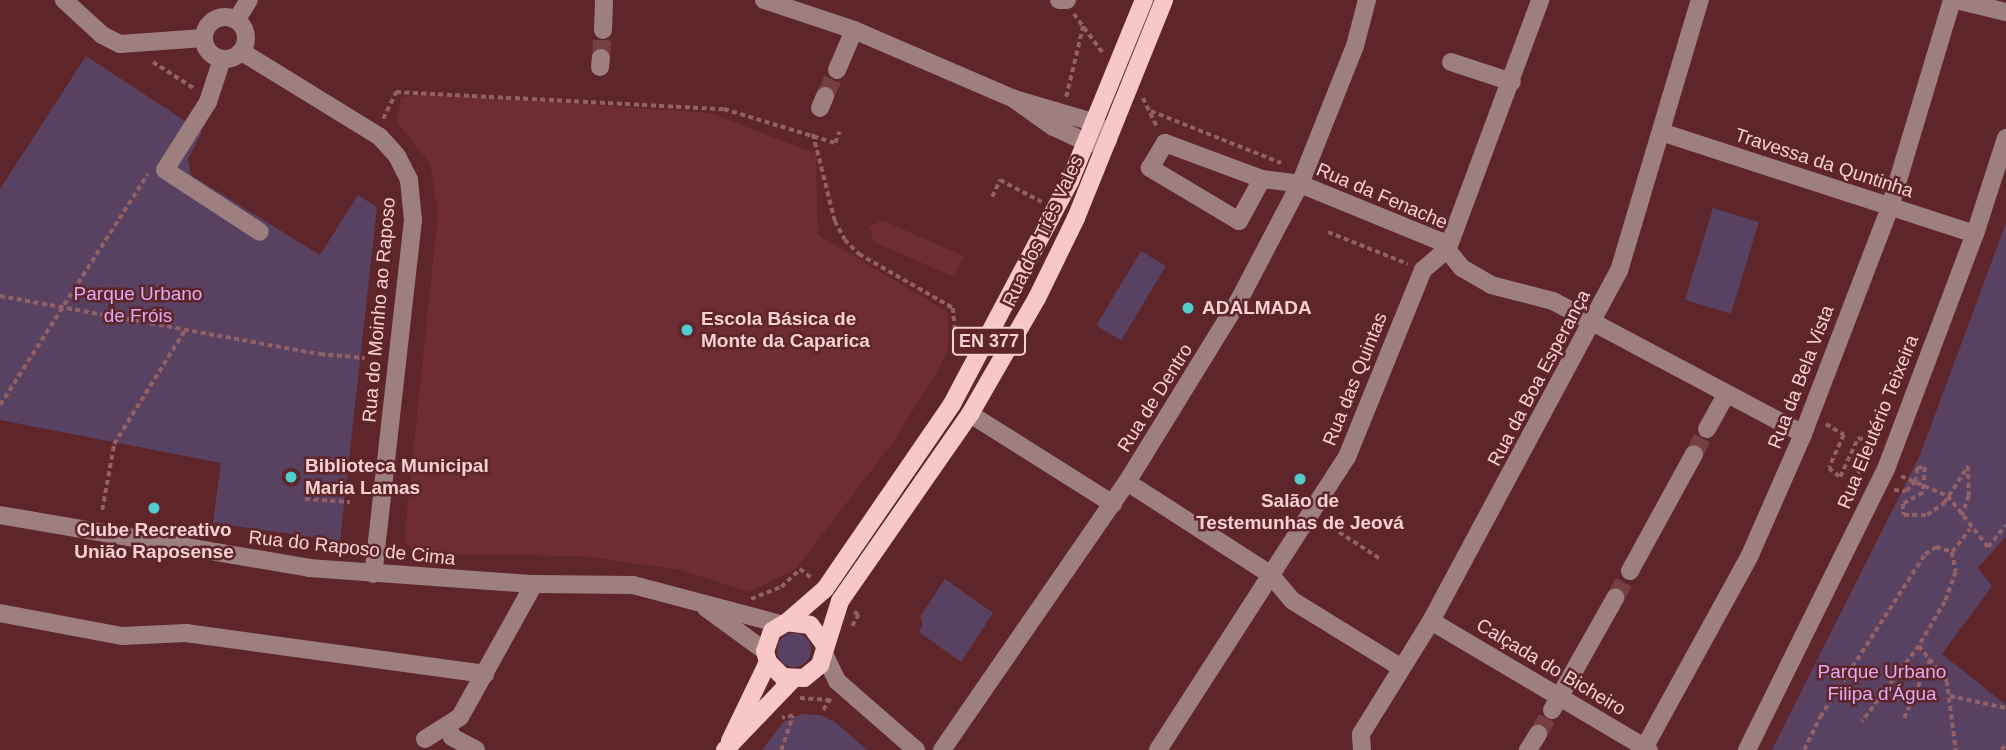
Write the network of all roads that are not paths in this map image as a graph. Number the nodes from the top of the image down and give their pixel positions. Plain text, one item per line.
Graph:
1 (64, 0) edge
2 (249, 0) edge
3 (604, 0) edge
4 (767, 0) edge
5 (1059, 0) edge
6 (1067, 0) edge
7 (1144, 0) edge
8 (1164, 0) edge
9 (1367, 0) edge
10 (1539, 0) edge
11 (1700, 0) edge
12 (1954, 0) edge
13 (2006, 12) edge
14 (237, 19) junction
15 (603, 30) tunnel mouth
16 (853, 30) junction
17 (204, 38) junction
18 (242, 52) junction
19 (222, 59) junction
20 (1451, 62) dead end
21 (837, 70) tunnel mouth
22 (1513, 82) junction
23 (1014, 99) junction
24 (1096, 123) junction
25 (1661, 132) junction
26 (2006, 138) edge
27 (1108, 140) junction
28 (1088, 143) junction
29 (1302, 178) junction
30 (1262, 179) junction
31 (1890, 206) junction
32 (260, 232) dead end
33 (1975, 234) junction
34 (1448, 248) junction
35 (1593, 323) junction
36 (1726, 395) junction
37 (970, 414) junction
38 (1707, 429) tunnel mouth
39 (1802, 434) junction
40 (1694, 454) tunnel mouth
41 (1127, 482) junction
42 (1113, 504) junction
43 (0, 514) edge
44 (1630, 571) tunnel mouth
45 (373, 574) junction
46 (1270, 574) junction
47 (534, 584) junction
48 (1615, 598) tunnel mouth
49 (700, 604) junction
50 (0, 613) edge
51 (1431, 621) junction
52 (784, 623) junction
53 (824, 649) junction
54 (767, 656) junction
55 (1400, 667) junction
56 (485, 674) junction
57 (798, 679) junction
58 (839, 682) junction
59 (1556, 704) junction
60 (1538, 734) tunnel mouth
61 (449, 738) edge
62 (425, 739) dead end
63 (726, 749) edge
64 (1646, 749) edge
65 (476, 750) edge
66 (916, 750) edge
67 (942, 750) edge
68 (1158, 750) edge
69 (1362, 750) edge
70 (1528, 750) edge
71 (1747, 750) edge

1 - 17 street
2 - 14 street
3 - 15 street
4 - 16 street
5 - 6 street
7 - 24 main road, Rua dos Três Vales / EN 377
8 - 27 main road, Rua dos Três Vales / EN 377
9 - 29 street, Rua de Dentro
10 - 22 street, Rua das Quintas
11 - 25 street, Rua da Boa Esperança
12 - 13 street
12 - 31 street, Rua da Bela Vista
14 - 17 street
14 - 18 street
16 - 21 street
16 - 23 street
17 - 19 street
18 - 19 street
18 - 45 street, Rua do Moinho ao Raposo
19 - 32 street
20 - 22 street
22 - 34 street, Rua das Quintas
23 - 24 street
23 - 28 street
24 - 27 street
24 - 28 main road, Rua dos Três Vales / EN 377
25 - 31 street, Travessa da Quntinha
25 - 35 street, Rua da Boa Esperança
26 - 33 street, Rua Eleutério Teixeira
27 - 28 street
27 - 37 main road, Rua dos Três Vales / EN 377
28 - 52 main road, Rua dos Três Vales / EN 377
29 - 30 street, Rua da Fenache
29 - 34 street, Rua da Fenache
29 - 41 street, Rua de Dentro
30 - 30 street, Rua da Fenache
31 - 33 street, Travessa da Quntinha
31 - 39 street, Rua da Bela Vista
33 - 71 street, Rua Eleutério Teixeira
34 - 35 street, Rua da Fenache
34 - 46 street, Rua das Quintas
35 - 36 street, Rua da Fenache
35 - 51 street, Rua da Boa Esperança
36 - 38 street
36 - 39 street, Rua da Fenache
37 - 42 street
37 - 53 main road, Rua dos Três Vales / EN 377
39 - 64 street, Rua da Bela Vista
40 - 44 street
41 - 42 street, Rua de Dentro
41 - 46 street
42 - 67 street, Rua de Dentro
43 - 45 street, Rua do Raposo de Cima
45 - 47 street, Rua do Raposo de Cima
46 - 55 street
46 - 68 street, Rua das Quintas
47 - 49 street, Rua do Raposo de Cima
47 - 56 street
48 - 59 street
49 - 52 street, Rua do Raposo de Cima
49 - 54 street, Rua do Raposo de Cima
50 - 56 street
51 - 55 street, Rua da Boa Esperança
51 - 59 street, Calçada do Bicheiro
52 - 53 main road
52 - 54 main road, Rua dos Três Vales / EN 377
53 - 57 main road, Rua dos Três Vales / EN 377
53 - 58 street
54 - 57 main road
54 - 63 main road, Rua dos Três Vales / EN 377
55 - 69 street, Rua da Boa Esperança
56 - 61 street
57 - 58 street
57 - 63 main road, Rua dos Três Vales / EN 377
58 - 66 street
59 - 64 street, Calçada do Bicheiro
60 - 70 street
61 - 62 street
61 - 65 street

